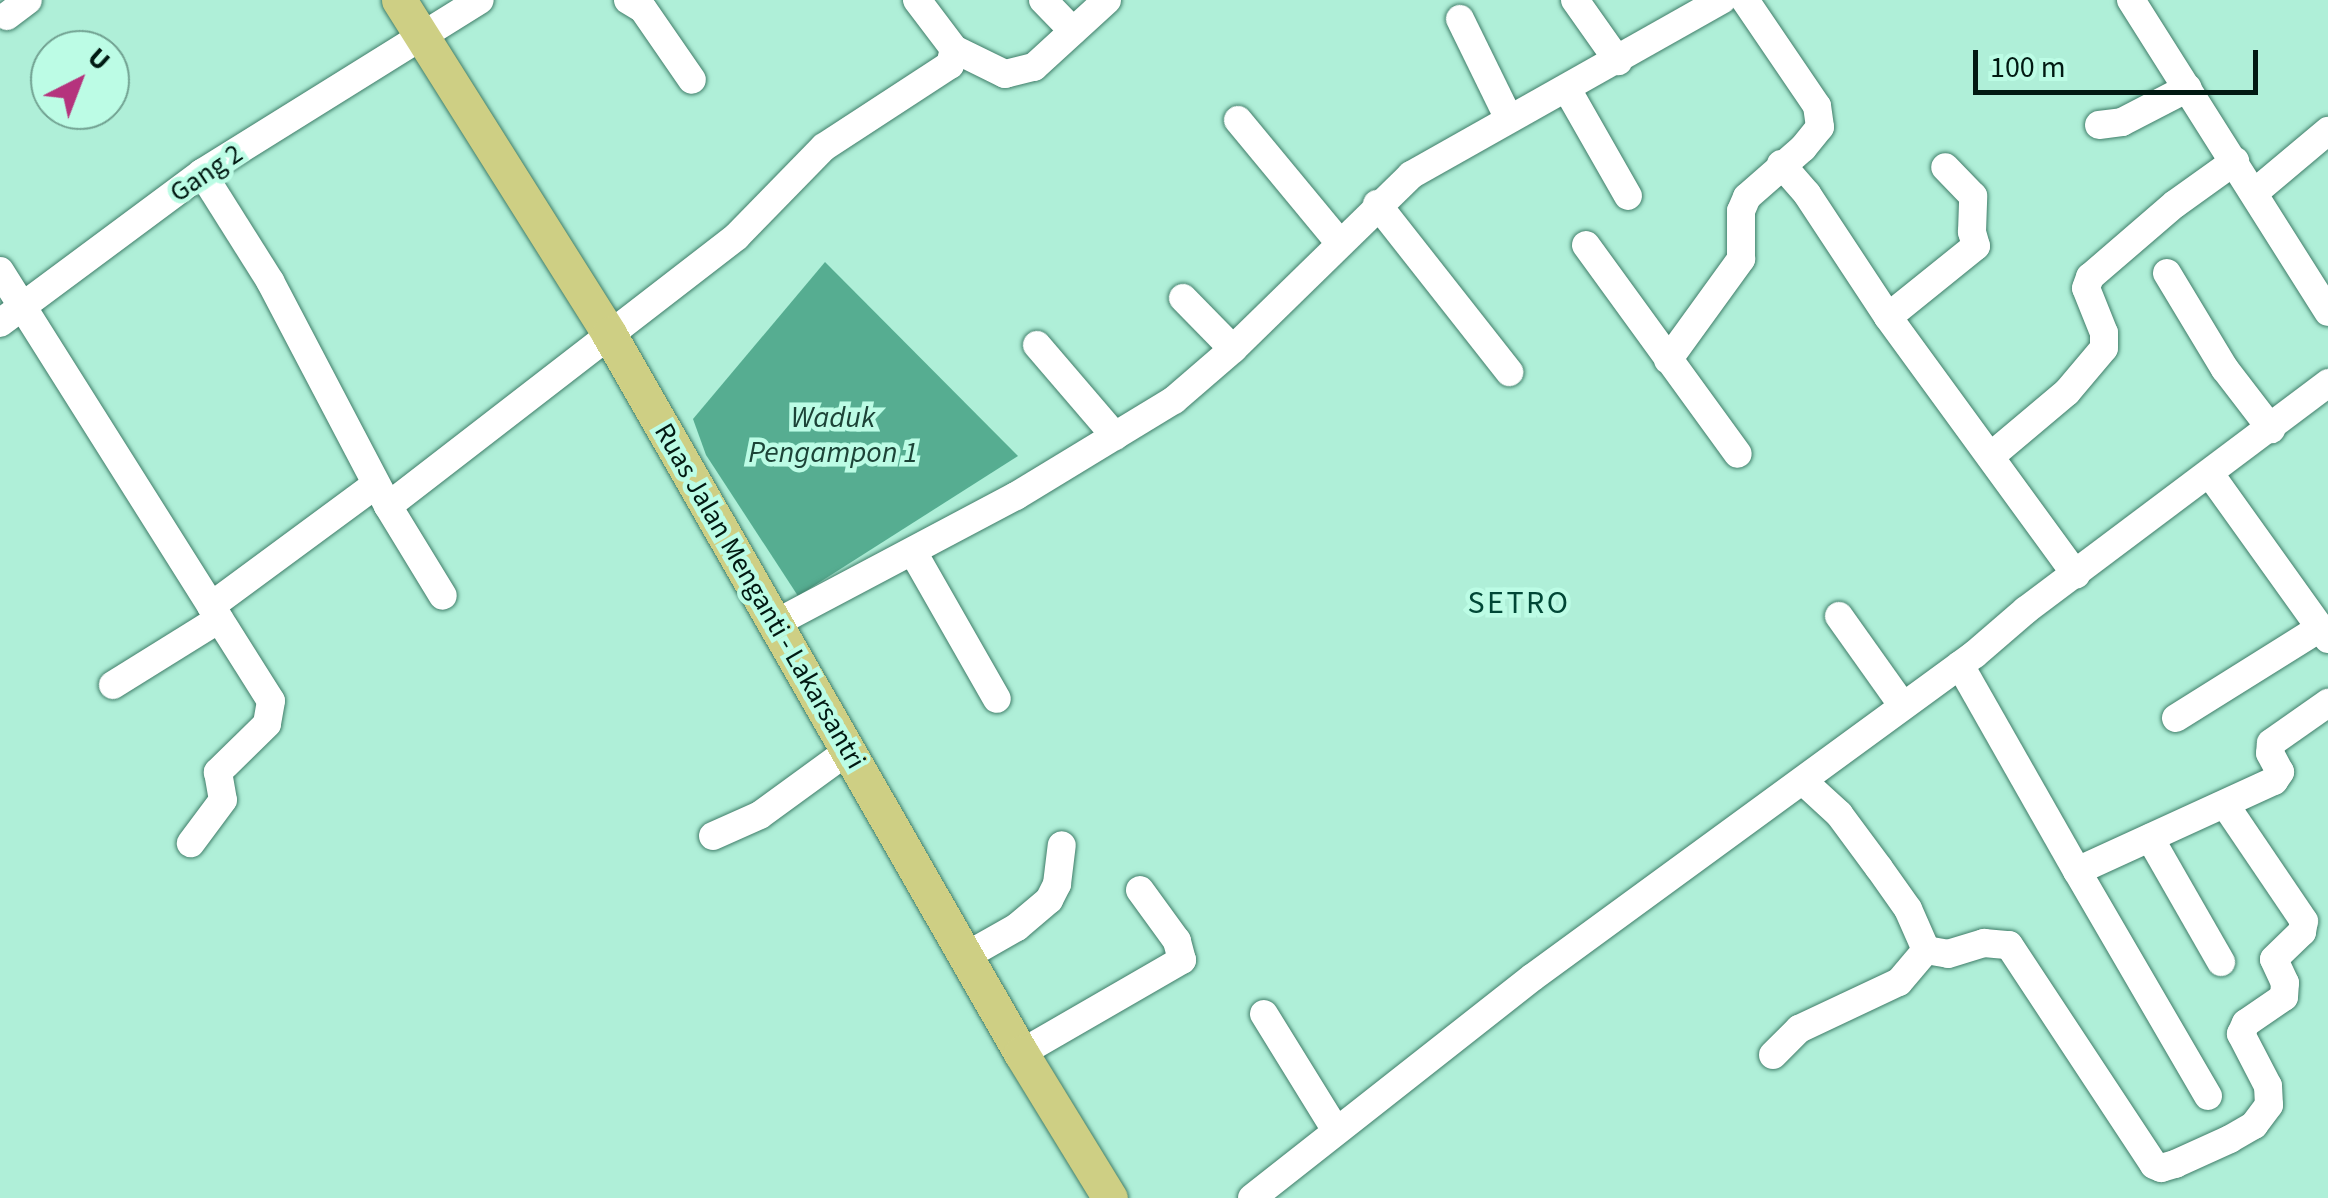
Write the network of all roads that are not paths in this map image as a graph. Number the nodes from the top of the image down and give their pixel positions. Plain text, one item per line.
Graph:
1 (399, 0) edge
2 (480, 0) edge
3 (628, 0) edge
4 (917, 0) edge
5 (1043, 0) edge
6 (1106, 0) edge
7 (1576, 0) edge
8 (1722, 0) edge
9 (1744, 0) edge
10 (2131, 0) edge
11 (1460, 19) dead end
12 (1073, 31) junction
13 (422, 38) junction
14 (954, 50) junction
15 (1618, 61) junction
16 (692, 80) dead end
17 (2188, 88) junction
18 (1567, 89) junction
19 (1509, 119) junction
20 (1238, 120) dead end
21 (2099, 126) dead end
22 (2328, 131) edge
23 (2236, 161) junction
24 (1781, 164) junction
25 (1944, 167) dead end
26 (202, 173) junction
27 (2254, 192) junction
28 (1628, 196) dead end
29 (1377, 204) junction
30 (1339, 242) junction
31 (1586, 246) dead end
32 (0, 270) edge
33 (2167, 272) dead end
34 (1183, 298) dead end
35 (2328, 312) edge
36 (11, 315) edge
37 (1888, 316) junction
38 (609, 334) junction
39 (1037, 345) dead end
40 (1233, 349) junction
41 (1668, 360) junction
42 (1509, 372) dead end
43 (2328, 383) edge
44 (2271, 429) junction
45 (1115, 436) junction
46 (1738, 454) dead end
47 (1991, 456) junction
48 (2210, 474) junction
49 (381, 496) junction
50 (912, 552) junction
51 (2076, 575) junction
52 (442, 596) dead end
53 (215, 613) junction
54 (1838, 616) dead end
55 (776, 623) junction
56 (2324, 634) edge
57 (1960, 665) junction
58 (113, 686) dead end
59 (997, 699) dead end
60 (2328, 703) edge
61 (1903, 706) junction
62 (2176, 718) dead end
63 (849, 750) junction
64 (1804, 781) junction
65 (2226, 806) junction
66 (713, 836) dead end
67 (2150, 838) junction
68 (192, 843) dead end
69 (1062, 845) dead end
70 (2077, 871) junction
71 (1140, 890) dead end
72 (1926, 950) junction
73 (966, 956) junction
74 (2221, 962) dead end
75 (1264, 1014) dead end
76 (1021, 1053) junction
77 (1773, 1055) dead end
78 (2208, 1096) dead end
79 (1335, 1129) junction
80 (1110, 1198) edge
81 (1252, 1198) edge

1 - 13 main road, Ruas Jalan Menganti - Lakarsantri
2 - 13 street, Gang 2
3 - 16 street
4 - 14 street
5 - 12 street
6 - 12 street
7 - 15 street
8 - 15 street
9 - 24 street
10 - 17 street
11 - 19 street
12 - 14 street
13 - 26 street, Gang 2
13 - 38 main road, Ruas Jalan Menganti - Lakarsantri
14 - 38 street
15 - 18 street
17 - 21 street
17 - 23 street
18 - 19 street
18 - 28 street
19 - 29 street
20 - 30 street
22 - 27 street
23 - 27 street
23 - 47 street
24 - 37 street
24 - 41 street
25 - 37 street
26 - 36 street, Gang 2
26 - 49 street
27 - 35 street
29 - 30 street
29 - 42 street
30 - 40 street
31 - 41 street
32 - 36 street
33 - 44 street
34 - 40 street
36 - 53 street
37 - 47 street
38 - 49 street
38 - 55 main road, Ruas Jalan Menganti - Lakarsantri
39 - 45 street
40 - 45 street
41 - 46 street
43 - 44 street
44 - 48 street
45 - 50 street
47 - 51 street
48 - 51 street
48 - 56 street
49 - 52 street
49 - 53 street
50 - 55 street
50 - 59 street
51 - 57 street
53 - 58 street
53 - 68 street
54 - 61 street
55 - 63 main road, Ruas Jalan Menganti - Lakarsantri
56 - 62 street
57 - 61 street
57 - 70 street
60 - 65 street
61 - 64 street
63 - 66 street
63 - 73 main road, Ruas Jalan Menganti - Lakarsantri
64 - 72 street
64 - 79 street
65 - 67 street
65 - 72 street
67 - 70 street
67 - 74 street
69 - 73 street
70 - 78 street
71 - 76 street
72 - 77 street
73 - 76 main road, Ruas Jalan Menganti - Lakarsantri
75 - 79 street
76 - 80 main road, Ruas Jalan Menganti - Lakarsantri
79 - 81 street

